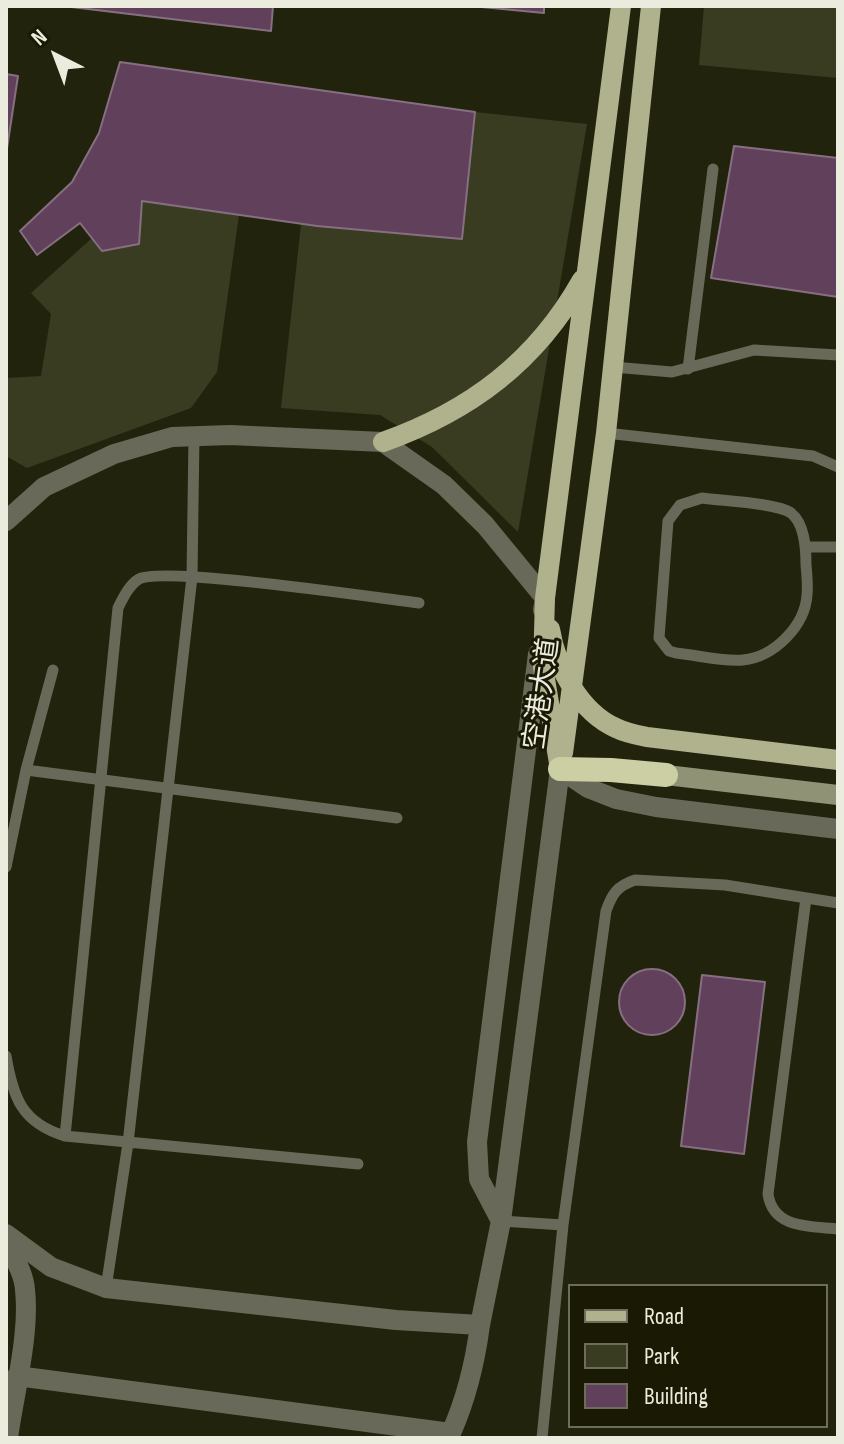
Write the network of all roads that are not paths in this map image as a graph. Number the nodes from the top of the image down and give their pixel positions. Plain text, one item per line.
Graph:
1 (621, 6) edge
2 (651, 6) edge
3 (713, 169) dead end
4 (587, 270) junction
5 (838, 355) edge
6 (613, 367) junction
7 (688, 369) junction
8 (606, 433) junction
9 (194, 436) junction
10 (383, 442) junction
11 (838, 467) edge
12 (6, 521) edge
13 (806, 547) junction
14 (838, 547) edge
15 (192, 577) junction
16 (545, 598) junction
17 (419, 603) dead end
18 (53, 670) dead end
19 (573, 687) junction
20 (838, 760) edge
21 (560, 769) junction
22 (26, 770) junction
23 (666, 775) joint
24 (101, 781) junction
25 (168, 789) junction
26 (838, 795) edge
27 (397, 818) dead end
28 (838, 829) edge
29 (6, 867) edge
30 (806, 898) junction
31 (838, 903) edge
32 (6, 1056) edge
33 (65, 1136) junction
34 (128, 1143) junction
35 (358, 1164) dead end
36 (501, 1221) junction
37 (563, 1225) junction
38 (838, 1229) edge
39 (6, 1234) edge
40 (6, 1245) edge
41 (106, 1288) junction
42 (480, 1325) junction
43 (17, 1376) junction
44 (451, 1435) edge
45 (8, 1438) edge
46 (542, 1438) edge

1 - 4 main road, 空港大道
2 - 6 main road, 空港大道
3 - 7 lane
4 - 10 main road
4 - 16 main road, 空港大道
5 - 7 lane
6 - 7 lane
6 - 8 main road, 空港大道
8 - 11 lane
8 - 19 main road, 空港大道
9 - 10 street
9 - 12 street
9 - 15 lane
10 - 16 street
13 - 13 lane
13 - 14 lane
15 - 17 lane
15 - 24 lane
15 - 25 lane
16 - 19 main road
16 - 21 main road, 空港大道
16 - 36 street
18 - 22 lane
19 - 20 main road
19 - 21 main road, 空港大道
21 - 23 highway
21 - 28 street
21 - 36 street
22 - 24 lane
22 - 29 lane
23 - 26 main road
24 - 25 lane
24 - 33 lane
25 - 27 lane
25 - 34 lane
30 - 31 lane
30 - 37 lane
30 - 38 lane
32 - 33 lane
33 - 34 lane
34 - 35 lane
34 - 41 lane
36 - 37 lane
36 - 42 street
37 - 46 lane
39 - 41 street
40 - 43 street
41 - 42 street
42 - 44 street
43 - 44 street
43 - 45 street

